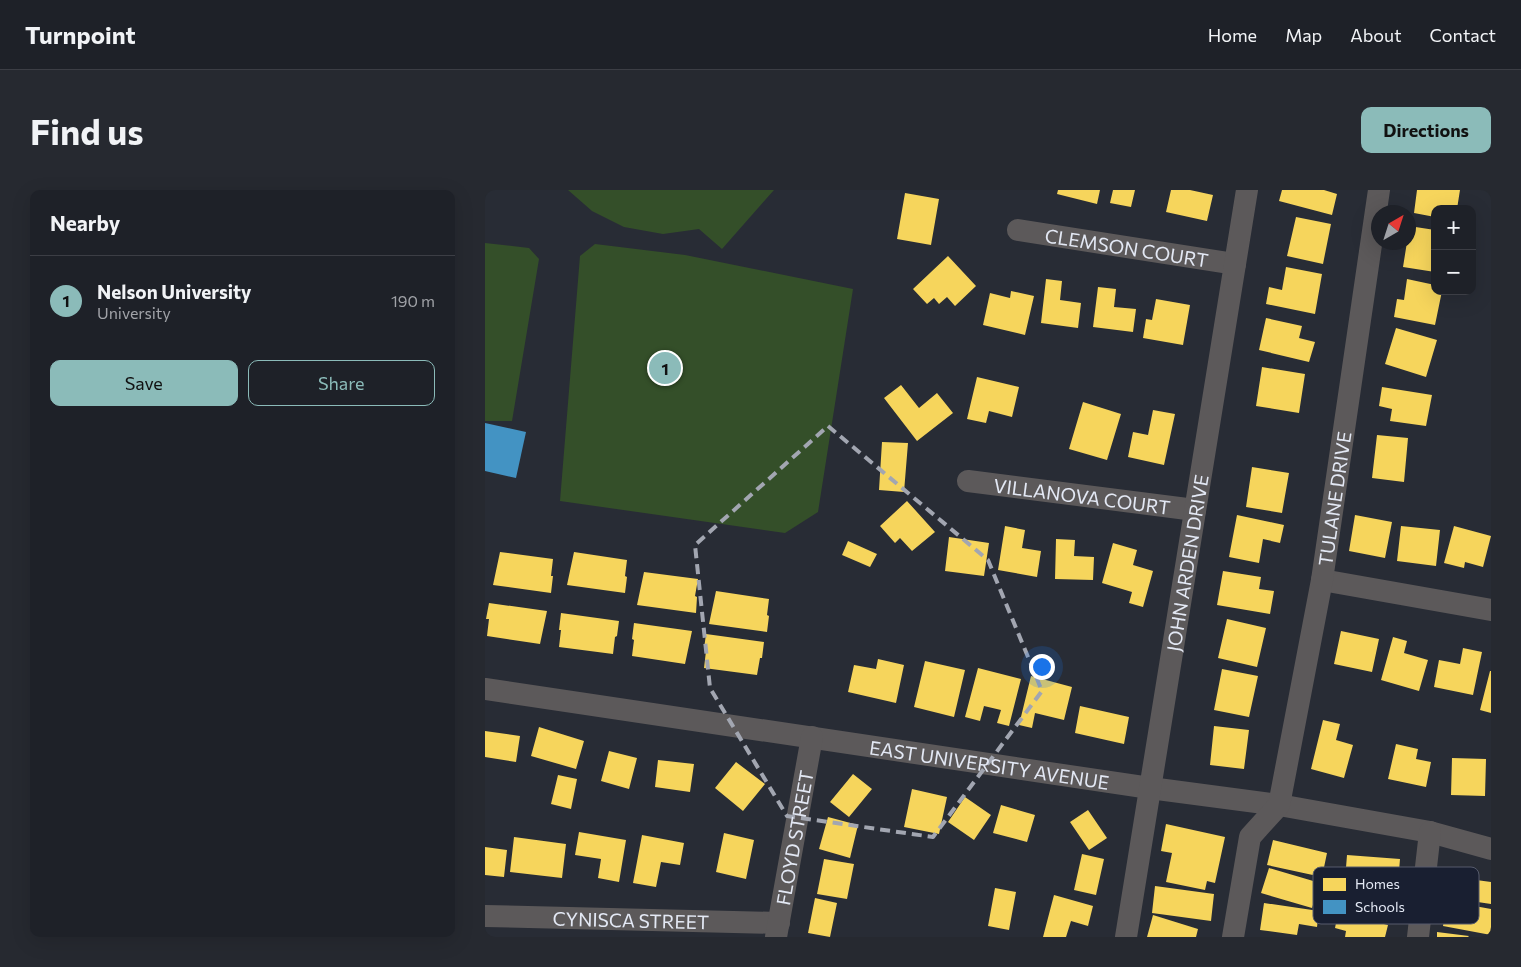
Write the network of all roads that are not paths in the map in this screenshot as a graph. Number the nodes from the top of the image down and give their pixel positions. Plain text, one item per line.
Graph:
1 (1247, 190) edge
2 (1379, 190) edge
3 (1018, 230) dead end
4 (1235, 264) junction
5 (968, 481) dead end
6 (1195, 510) junction
7 (1322, 580) junction
8 (1491, 610) edge
9 (485, 689) edge
10 (812, 737) junction
11 (1150, 788) junction
12 (1279, 805) junction
13 (1431, 832) junction
14 (1491, 849) edge
15 (1427, 867) edge
16 (485, 916) edge
17 (1420, 924) edge
18 (777, 930) edge
19 (1126, 937) edge
20 (1233, 937) edge
21 (1418, 937) edge

1 - 4 street, JOHN ARDEN DRIVE
2 - 7 street, TULANE DRIVE
3 - 4 street, CLEMSON COURT
4 - 6 street, JOHN ARDEN DRIVE
5 - 6 street, VILLANOVA COURT
6 - 11 street, JOHN ARDEN DRIVE
7 - 8 street
7 - 12 street, TULANE DRIVE
9 - 10 street, EAST UNIVERSITY AVENUE
10 - 11 street, EAST UNIVERSITY AVENUE
10 - 18 street, FLOYD STREET
11 - 12 street, EAST UNIVERSITY AVENUE
11 - 19 street, JOHN ARDEN DRIVE
12 - 13 street, EAST UNIVERSITY AVENUE
12 - 20 street
13 - 14 street, EAST UNIVERSITY AVENUE
13 - 15 street
16 - 18 street, CYNISCA STREET
17 - 21 street

